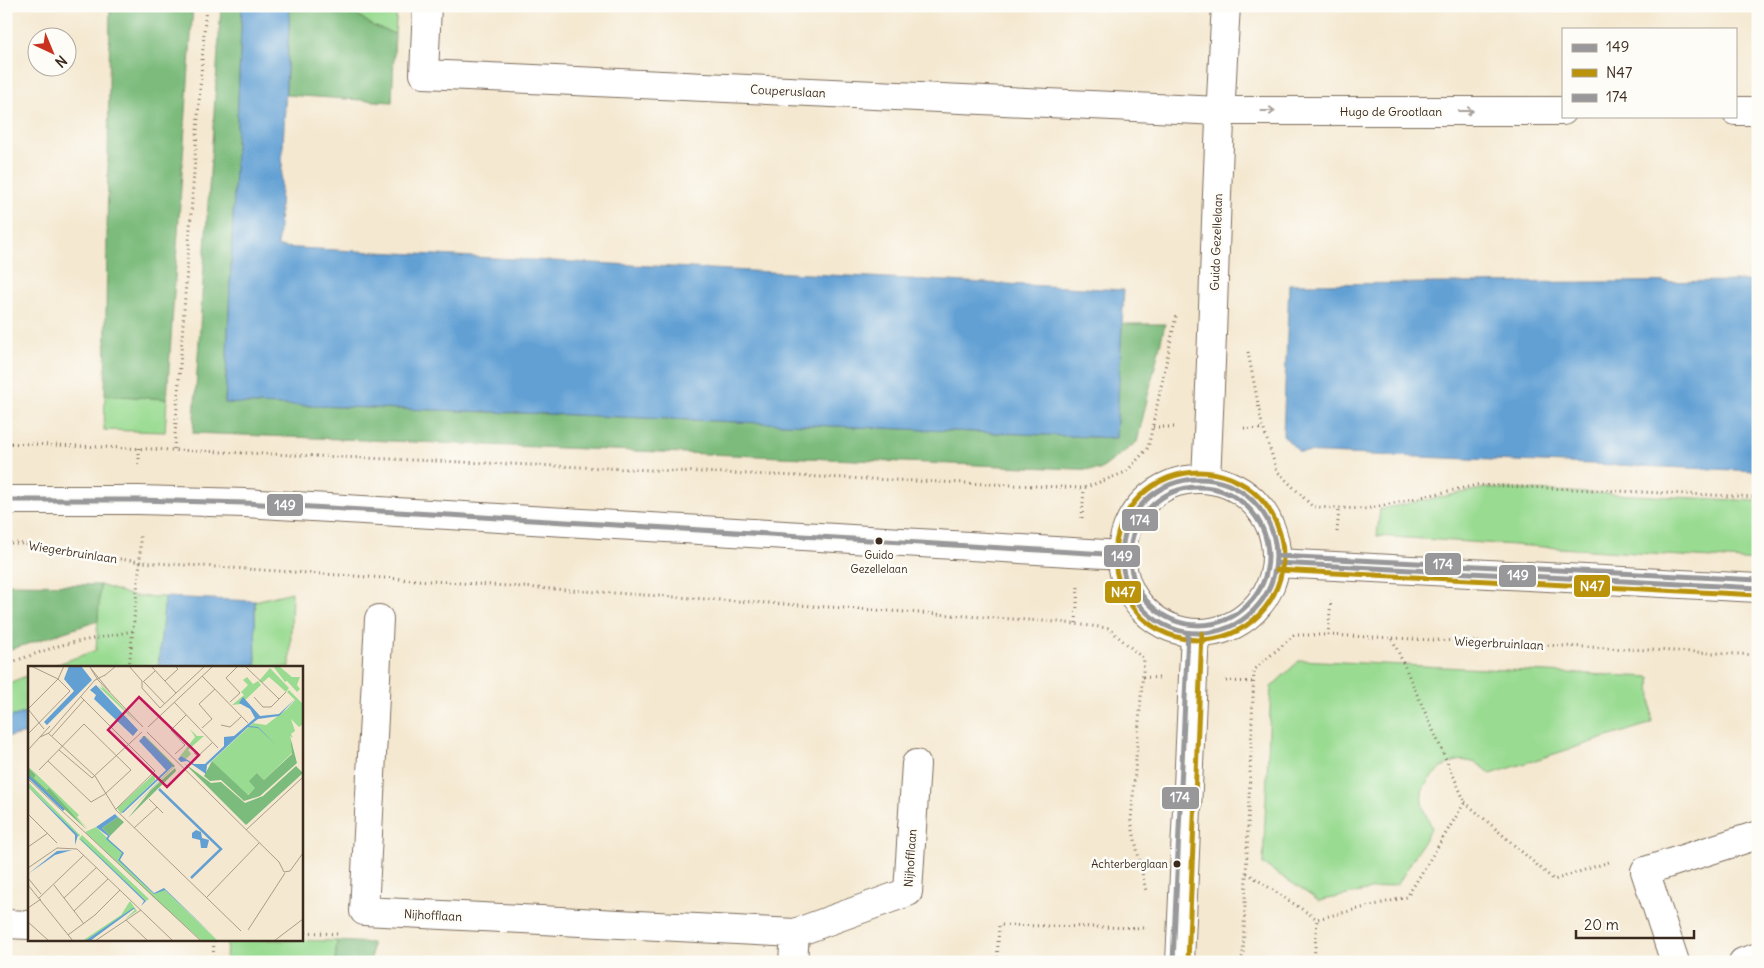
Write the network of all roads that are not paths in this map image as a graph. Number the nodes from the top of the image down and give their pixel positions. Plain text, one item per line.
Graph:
1 (427, 6) edge
2 (1226, 6) edge
3 (1220, 110) junction
4 (1562, 110) edge
5 (1736, 110) edge
6 (1758, 110) edge
7 (1206, 478) junction
8 (6, 500) edge
9 (1122, 555) junction
10 (1277, 563) junction
11 (1758, 588) edge
12 (379, 619) dead end
13 (1195, 633) junction
14 (916, 764) dead end
15 (1758, 834) edge
16 (6, 924) edge
17 (28, 924) edge
18 (795, 933) junction
19 (1758, 957) edge
20 (794, 962) edge
21 (1180, 962) edge
22 (1676, 962) edge
23 (1743, 962) edge

1 - 3 street, Couperuslaan
2 - 3 street, Guido Gezellelaan
3 -> 4 street, Hugo de Grootlaan
3 - 7 street, Guido Gezellelaan
5 - 6 street
7 - 9 street
7 - 10 street
8 - 9 street
9 - 13 street
10 - 11 street
10 - 13 street
12 - 18 street, Nijhofflaan
13 - 21 street
14 - 18 street, Nijhofflaan
15 - 22 street
16 - 17 street
18 - 20 street
19 - 23 street

